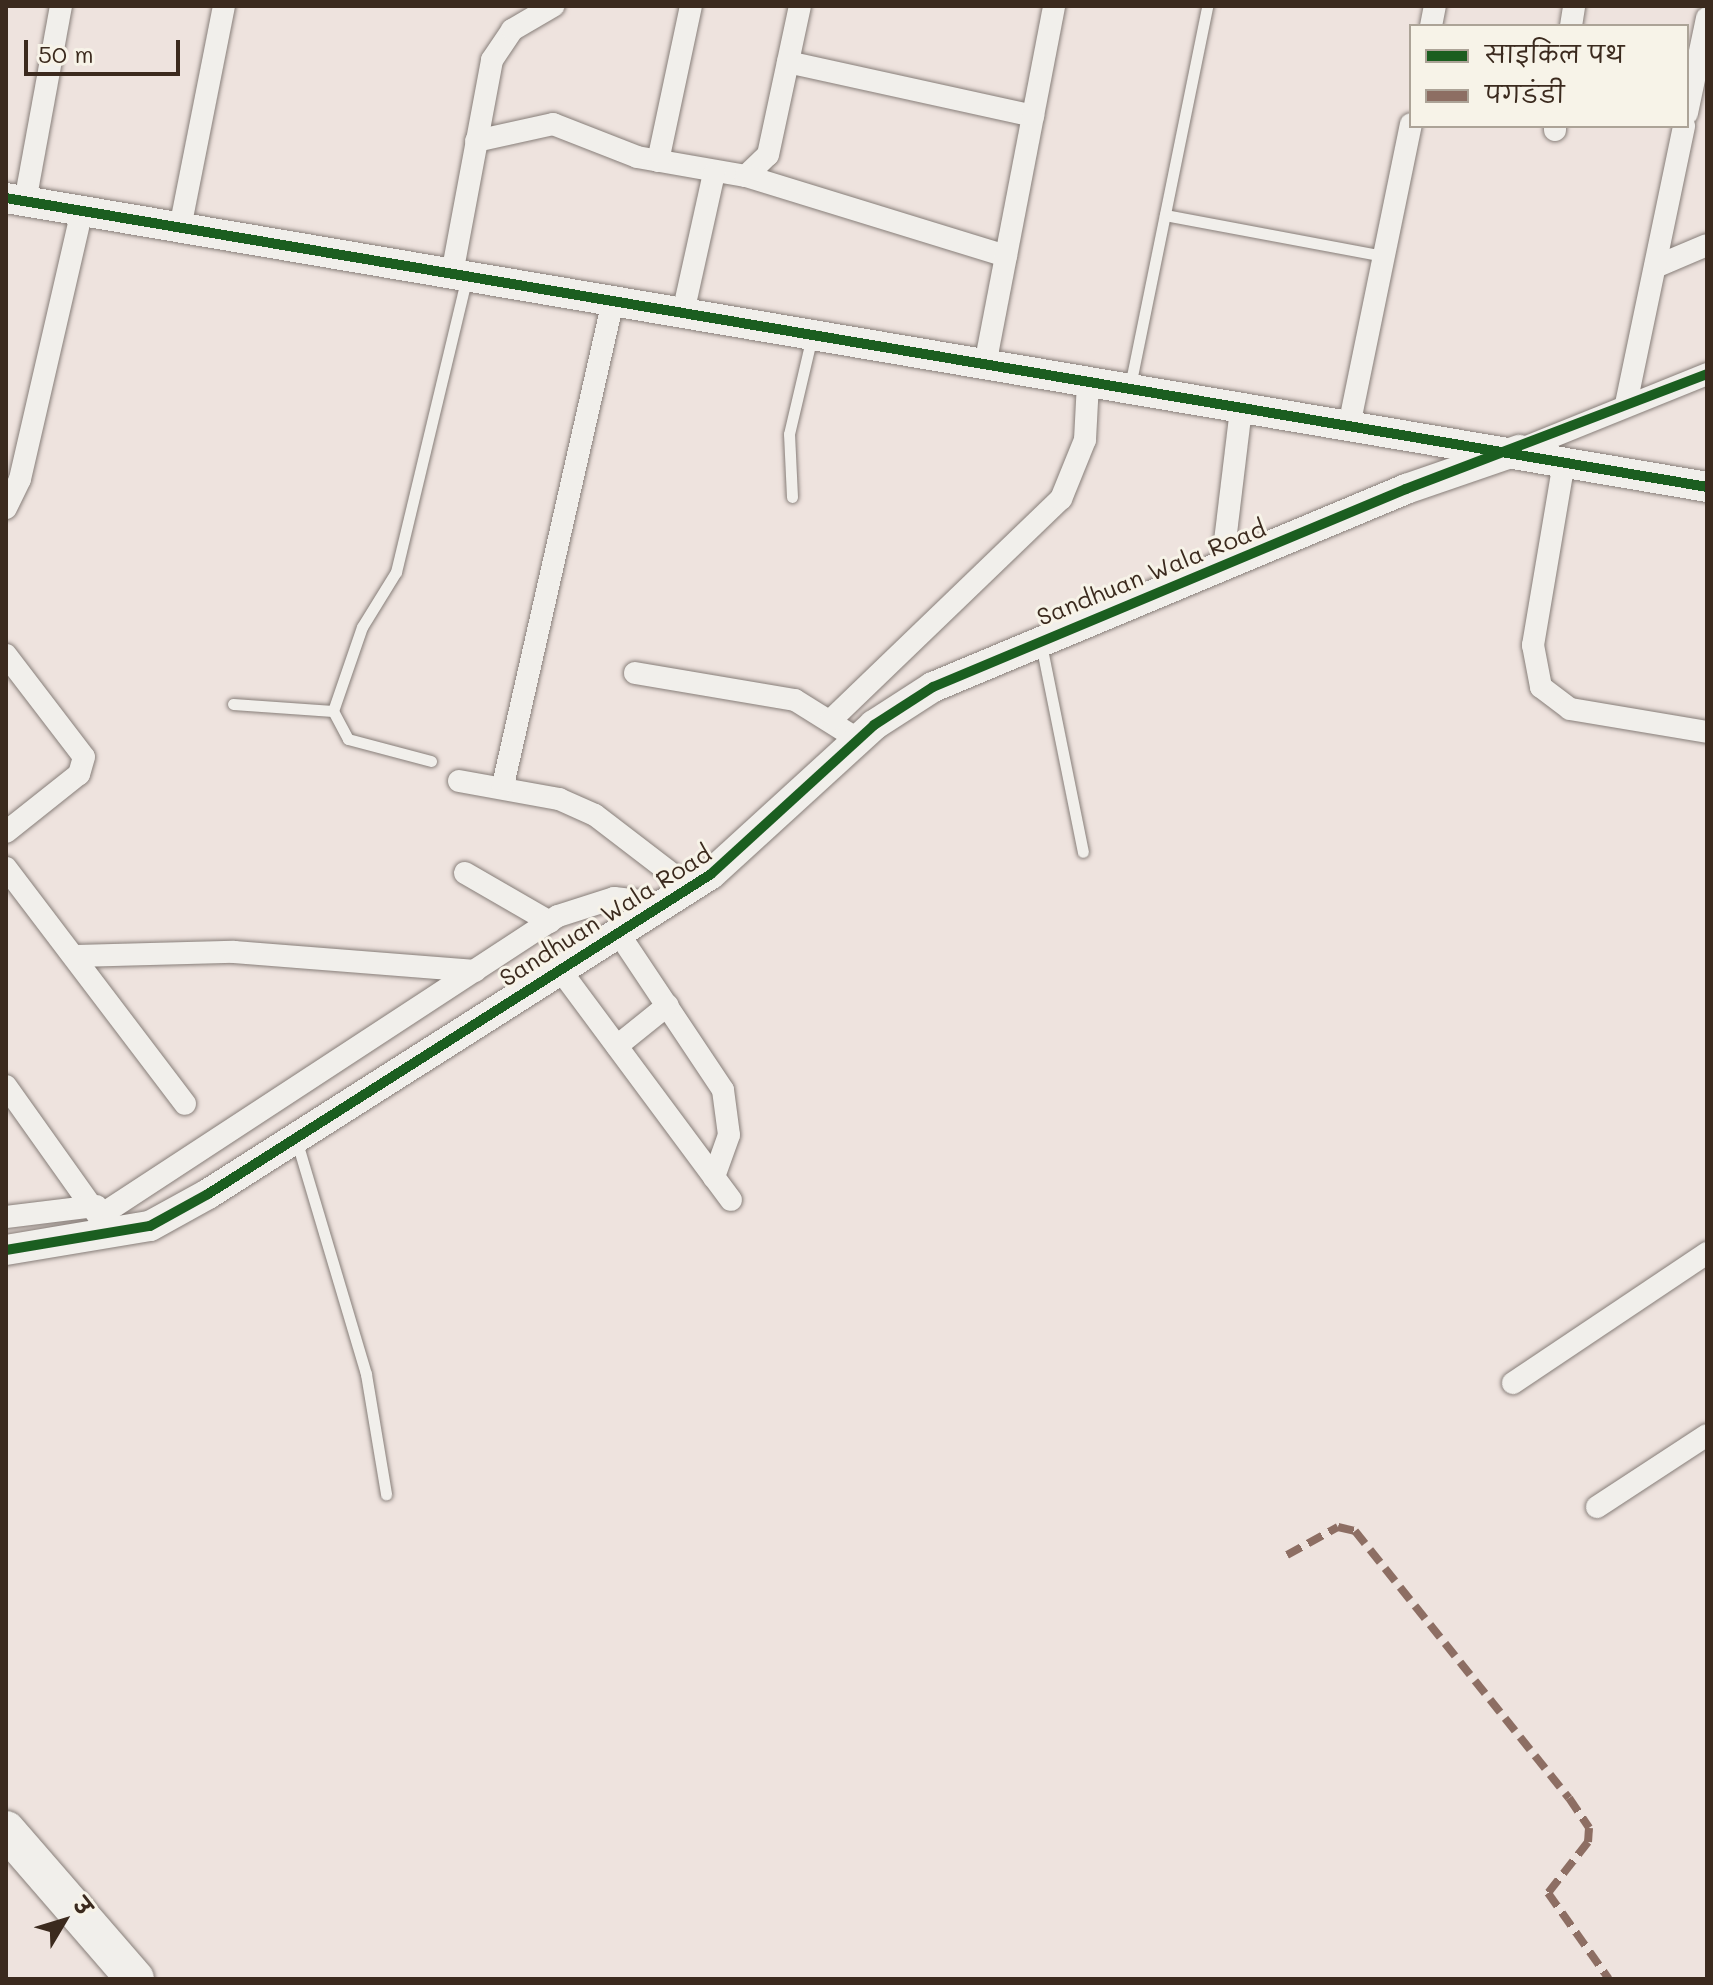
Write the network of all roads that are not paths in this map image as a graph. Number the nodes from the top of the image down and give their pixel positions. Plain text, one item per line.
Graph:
1 (61, 6) edge
2 (224, 6) edge
3 (553, 6) edge
4 (691, 6) edge
5 (800, 6) edge
6 (1054, 6) edge
7 (1207, 6) edge
8 (1707, 18) edge
9 (788, 62) junction
10 (1689, 104) edge
11 (1033, 116) junction
12 (1410, 128) edge
13 (1684, 128) edge
14 (476, 141) junction
15 (658, 161) junction
16 (714, 173) junction
17 (746, 176) junction
18 (16, 200) edge
19 (82, 211) junction
20 (1165, 215) junction
21 (180, 228) junction
22 (1707, 245) edge
23 (1006, 256) junction
24 (1384, 256) junction
25 (1655, 267) junction
26 (459, 275) junction
27 (613, 301) junction
28 (683, 313) junction
29 (812, 335) junction
30 (985, 365) junction
31 (1707, 374) edge
32 (1088, 382) junction
33 (1129, 389) junction
34 (1626, 404) junction
35 (1241, 408) junction
36 (1349, 426) junction
37 (1519, 450) junction
38 (1564, 462) junction
39 (1707, 487) edge
40 (792, 497) dead end
41 (6, 508) edge
42 (1222, 566) junction
43 (1040, 640) junction
44 (6, 655) edge
45 (635, 673) dead end
46 (233, 704) dead end
47 (333, 711) junction
48 (831, 720) junction
49 (1707, 732) edge
50 (859, 740) junction
51 (431, 761) dead end
52 (459, 781) dead end
53 (503, 785) junction
54 (6, 832) edge
55 (1083, 852) dead end
56 (6, 868) edge
57 (465, 873) dead end
58 (679, 896) junction
59 (550, 922) junction
60 (617, 931) junction
61 (76, 956) junction
62 (558, 967) junction
63 (475, 971) junction
64 (668, 1005) junction
65 (617, 1046) junction
66 (6, 1086) edge
67 (185, 1104) dead end
68 (295, 1138) junction
69 (714, 1177) junction
70 (731, 1200) dead end
71 (6, 1217) edge
72 (103, 1219) junction
73 (6, 1250) edge
74 (1707, 1253) edge
75 (1513, 1383) dead end
76 (1707, 1435) edge
77 (386, 1494) dead end
78 (1597, 1507) dead end
79 (6, 1830) edge
80 (135, 1979) edge

1 - 18 street
2 - 21 street
3 - 14 street
4 - 15 street
5 - 9 street
6 - 11 street
7 - 20 lane
8 - 10 street
9 - 11 street
9 - 17 street
11 - 23 street
12 - 24 street
13 - 25 street
14 - 15 street
14 - 26 street
15 - 16 street
16 - 17 street
16 - 28 street
17 - 23 street
18 - 19 street
19 - 21 street
19 - 41 street
20 - 24 lane
20 - 33 lane
21 - 26 street
22 - 25 street
23 - 30 street
24 - 36 street
25 - 34 street
26 - 27 street
26 - 47 lane
27 - 28 street
27 - 53 street
28 - 29 street
29 - 30 street
29 - 40 lane
30 - 32 street
31 - 34 street
32 - 33 street
32 - 48 street
33 - 35 street
34 - 37 street
35 - 36 street
35 - 42 street
36 - 37 street
37 - 38 street
37 - 42 street, Sandhuan Wala Road
38 - 39 street
38 - 49 street
42 - 43 street, Sandhuan Wala Road
43 - 50 street, Sandhuan Wala Road
43 - 55 lane
44 - 54 street
45 - 48 street
46 - 47 lane
47 - 51 lane
48 - 50 street
50 - 58 street, Sandhuan Wala Road
52 - 53 street
53 - 58 street
56 - 61 street
57 - 59 street
58 - 59 street
58 - 60 street, Sandhuan Wala Road
59 - 63 street
60 - 62 street, Sandhuan Wala Road
60 - 64 street
61 - 63 street
61 - 67 street
62 - 65 street
62 - 68 street, Sandhuan Wala Road
63 - 72 street
64 - 65 street
64 - 69 street
65 - 69 street
66 - 72 street
68 - 72 street, Sandhuan Wala Road
68 - 77 lane
69 - 70 street
71 - 72 street
72 - 73 street, Sandhuan Wala Road
74 - 75 street
76 - 78 street
79 - 80 highway

